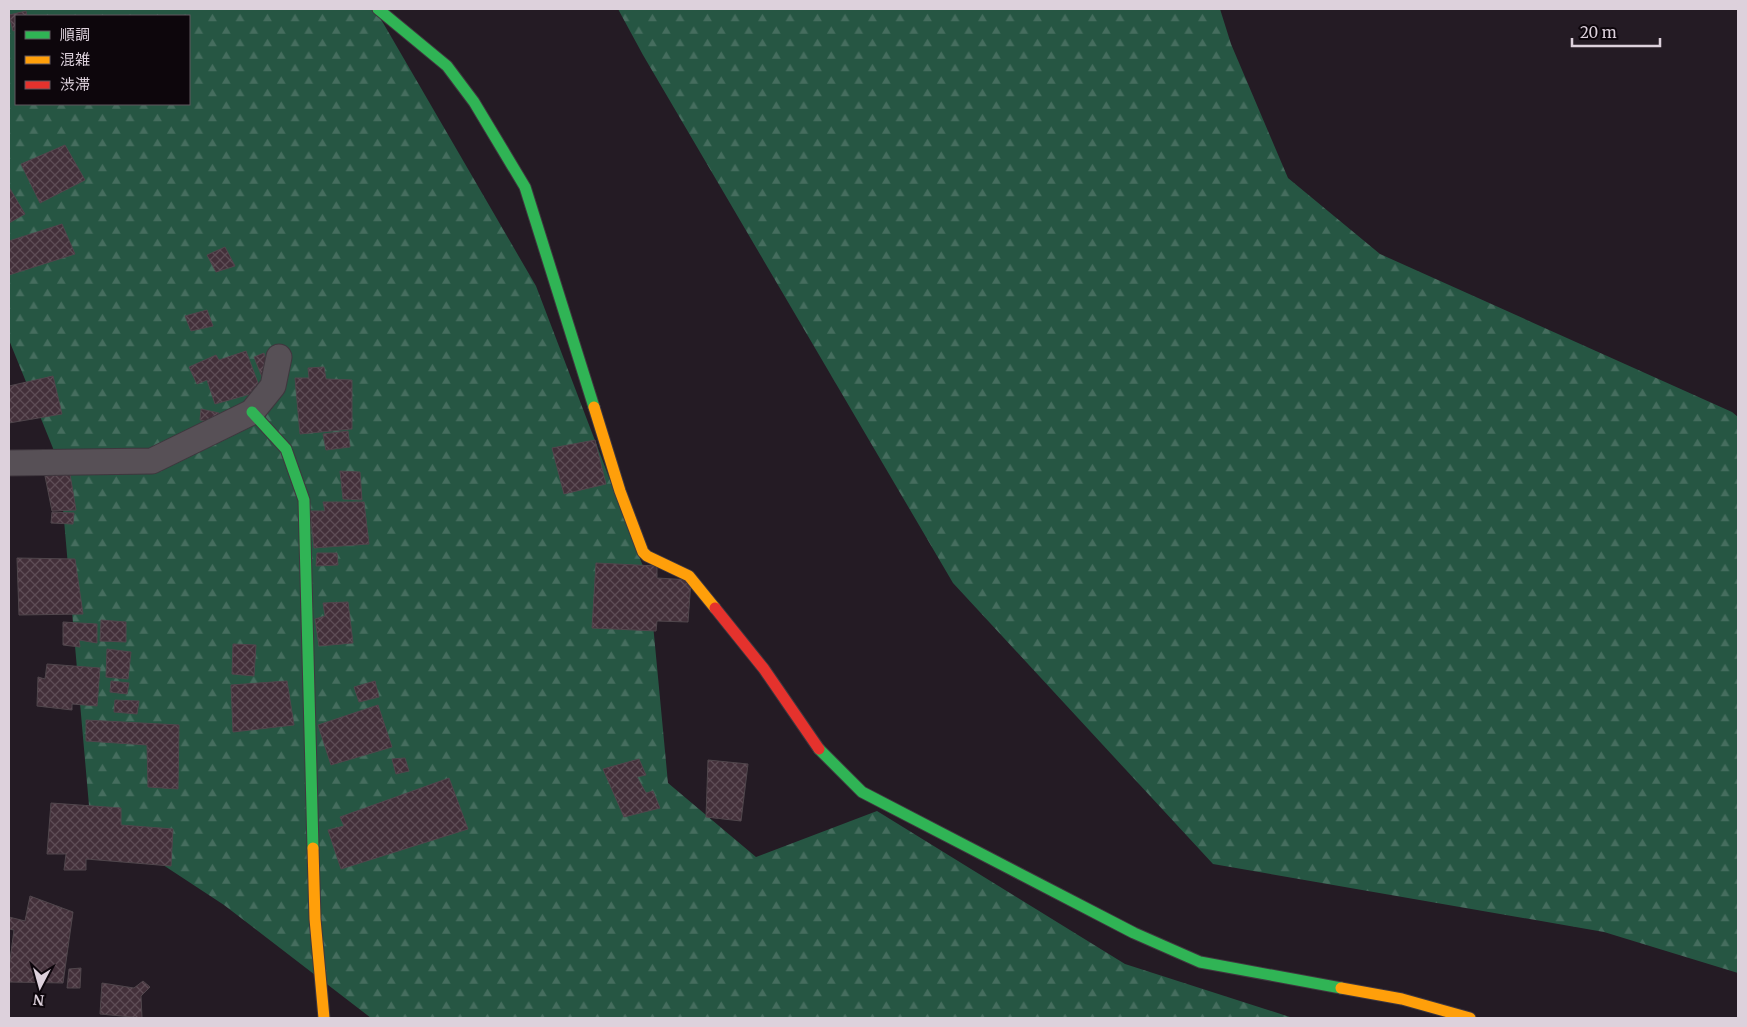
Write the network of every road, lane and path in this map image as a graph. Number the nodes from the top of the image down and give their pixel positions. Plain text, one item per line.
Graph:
1 (378, 9) edge
2 (279, 357) dead end
3 (252, 412) junction
4 (9, 463) edge
5 (324, 1018) edge
6 (1470, 1018) edge

1 - 6 street
2 - 3 street
3 - 4 street
3 - 5 street

